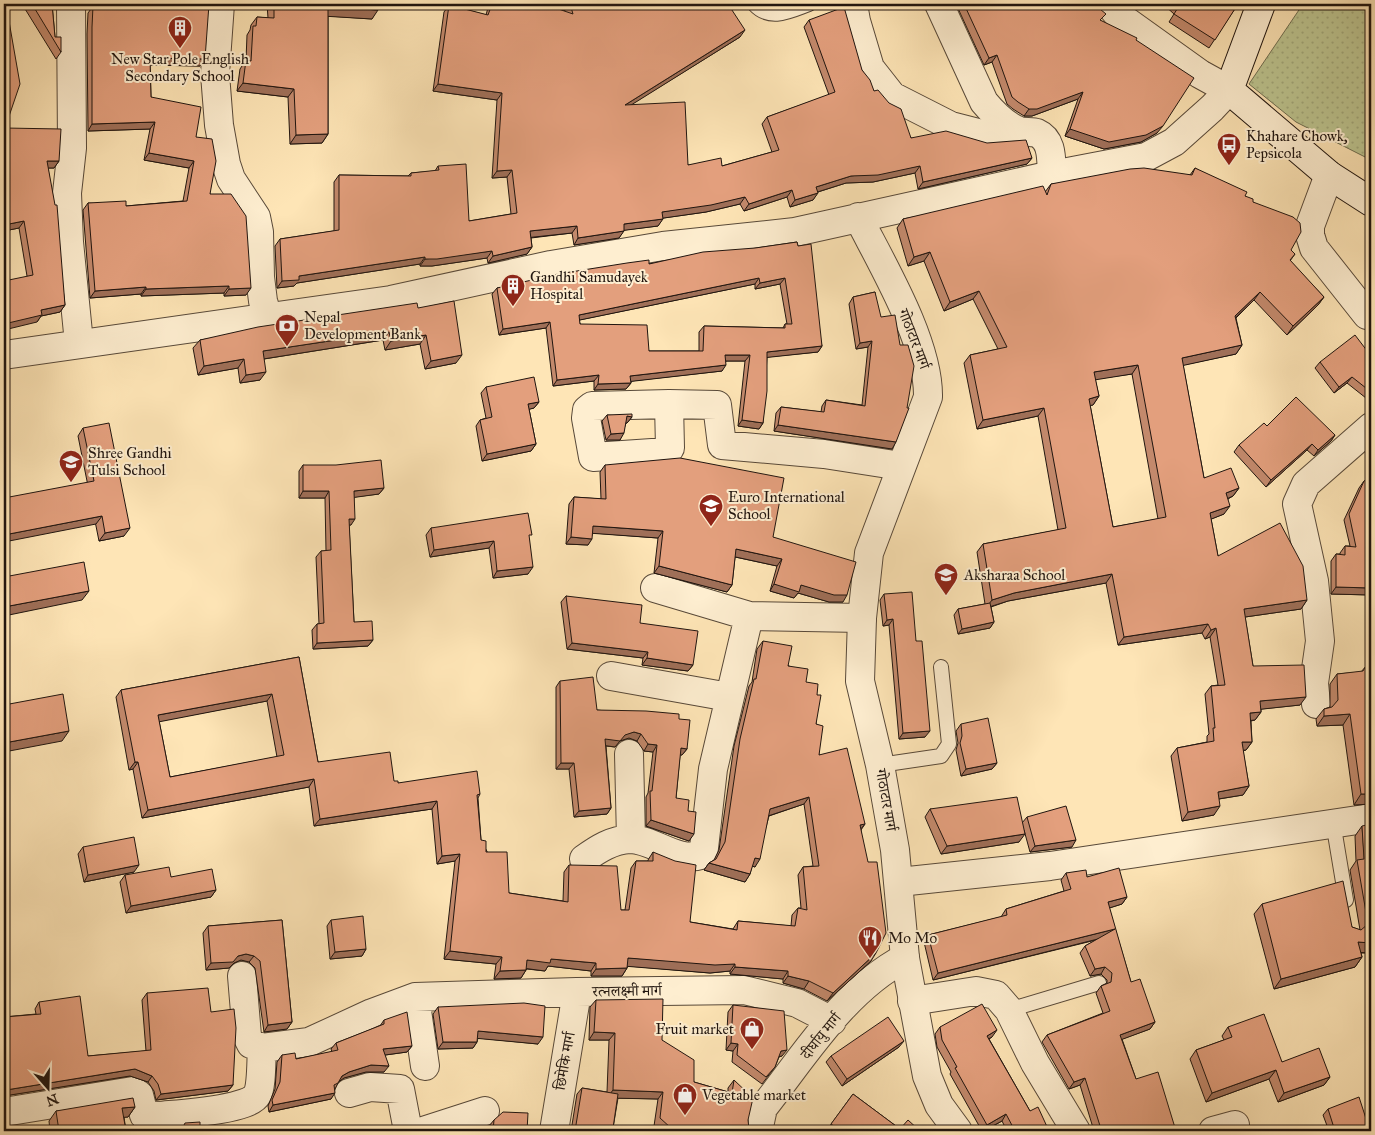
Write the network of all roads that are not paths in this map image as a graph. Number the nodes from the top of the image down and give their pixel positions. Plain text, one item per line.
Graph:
1 (71, 4) edge
2 (220, 4) edge
3 (754, 4) edge
4 (809, 4) edge
5 (853, 4) edge
6 (939, 4) edge
7 (1109, 4) edge
8 (1261, 4) edge
9 (1229, 90) junction
10 (1018, 131) junction
11 (1052, 175) junction
12 (1330, 175) junction
13 (1371, 202) edge
14 (858, 217) junction
15 (1370, 316) edge
16 (268, 318) junction
17 (79, 343) junction
18 (4, 355) edge
19 (669, 404) dead end
20 (1371, 426) edge
21 (902, 466) junction
22 (654, 588) dead end
23 (749, 616) junction
24 (862, 618) junction
25 (941, 667) dead end
26 (611, 676) dead end
27 (729, 698) junction
28 (1316, 704) dead end
29 (629, 754) dead end
30 (880, 765) junction
31 (1371, 818) edge
32 (1332, 822) junction
33 (631, 839) junction
34 (584, 859) dead end
35 (899, 882) junction
36 (1349, 913) edge
37 (905, 958) junction
38 (242, 976) dead end
39 (1099, 983) edge
40 (577, 992) junction
41 (416, 997) junction
42 (912, 1001) junction
43 (1009, 1010) junction
44 (832, 1021) junction
45 (262, 1048) junction
46 (425, 1066) dead end
47 (349, 1093) dead end
48 (485, 1111) dead end
49 (4, 1112) edge
50 (162, 1124) edge
51 (408, 1131) edge
52 (423, 1131) edge
53 (554, 1131) edge
54 (758, 1131) edge
55 (958, 1131) edge
56 (1076, 1131) edge

1 - 17 street
2 - 16 street
3 - 4 lane
5 - 10 street
6 - 10 street
7 - 9 street
8 - 9 street
9 - 11 street
9 - 12 street
10 - 11 street
11 - 14 street
12 - 13 street
12 - 15 street
14 - 16 street
14 - 21 street, गोठाटार मार्ग
16 - 17 street
17 - 18 street
19 - 21 street
20 - 28 street
21 - 24 street, गोठाटार मार्ग
22 - 23 street
23 - 24 street
23 - 27 street
24 - 30 street, गोठाटार मार्ग
25 - 30 lane
26 - 27 street
27 - 33 street
29 - 33 street
30 - 35 street, गोठाटार मार्ग
31 - 32 street
32 - 35 street
32 - 36 lane
33 - 34 street
35 - 37 street, गोठाटार मार्ग
37 - 42 street, गोठाटार मार्ग
37 - 44 street, दीर्घायु मार्ग
38 - 45 street
39 - 43 lane
40 - 41 street, रत्नलक्ष्मी मार्ग
40 - 44 street, रत्नलक्ष्मी मार्ग
40 - 53 street, छिमेकि मार्ग
41 - 45 street, रत्नलक्ष्मी मार्ग
41 - 46 street
42 - 43 street
42 - 55 street, गोठाटार मार्ग
43 - 56 street
44 - 54 street, दीर्घायु मार्ग
45 - 50 street
47 - 51 street
48 - 52 street
49 - 50 street

